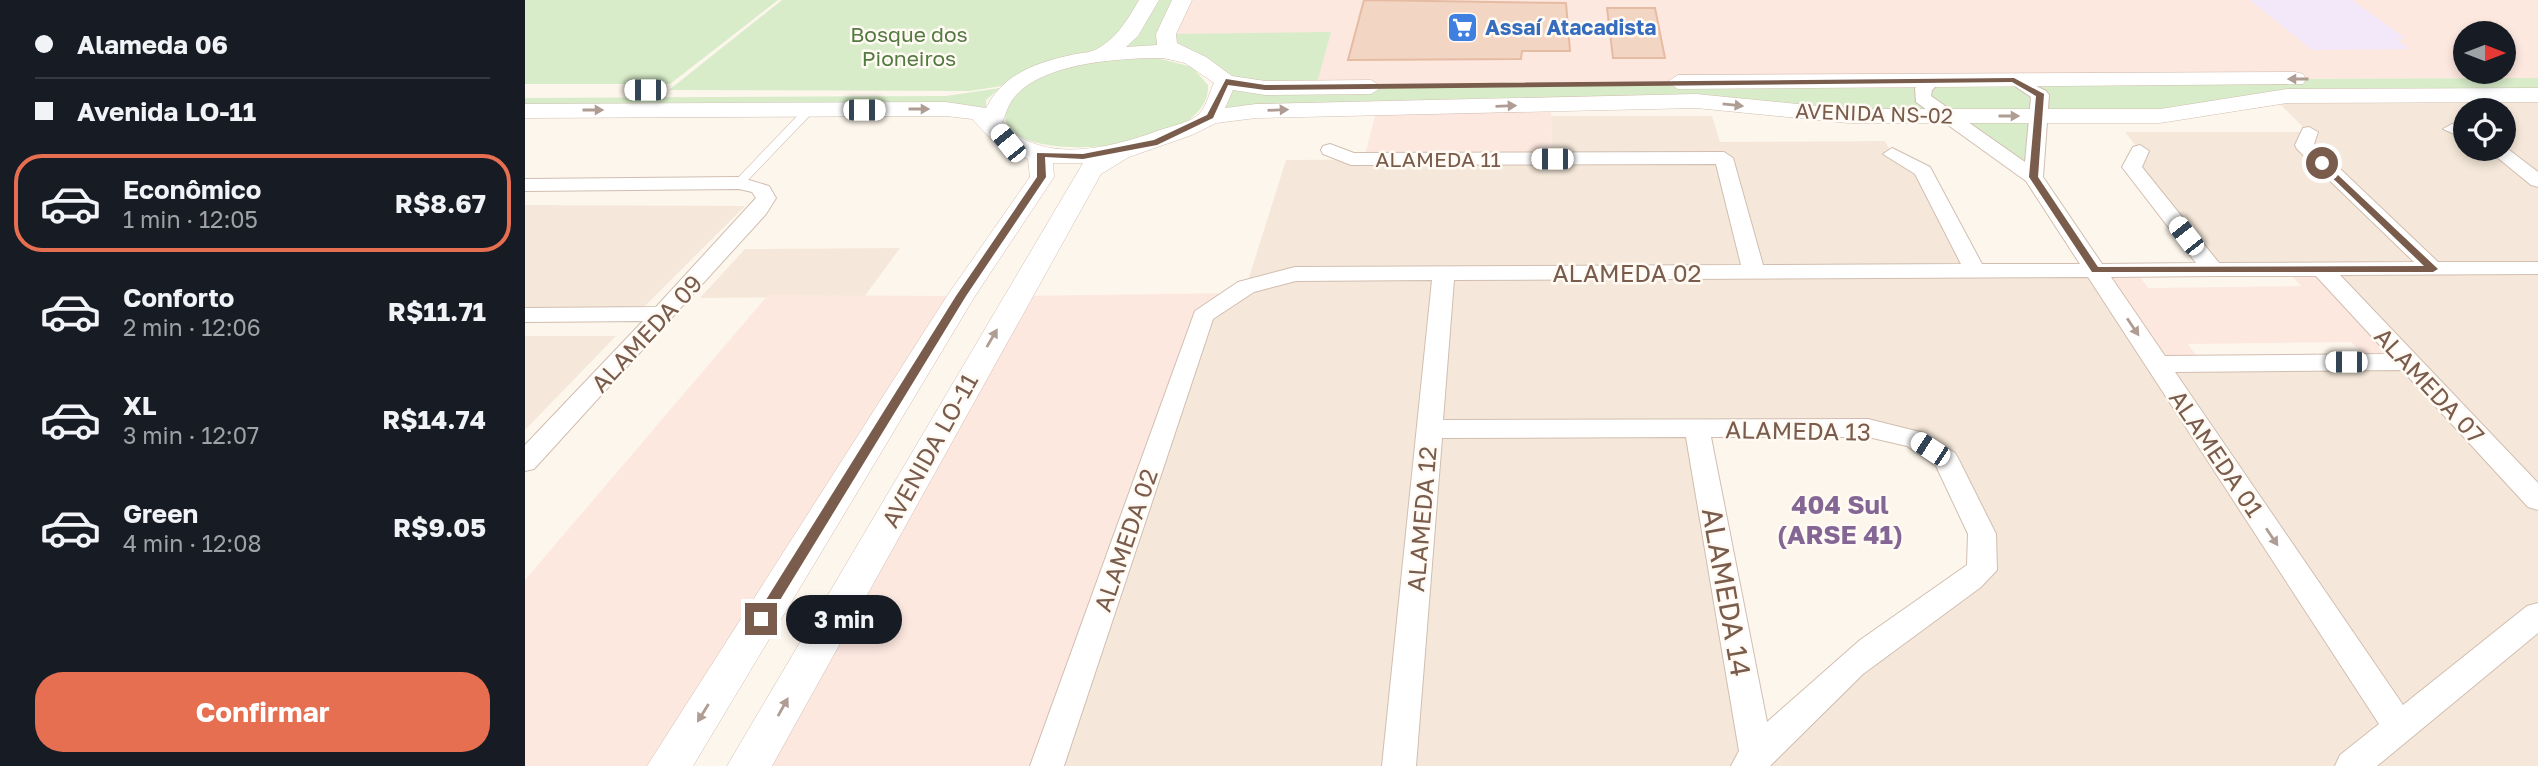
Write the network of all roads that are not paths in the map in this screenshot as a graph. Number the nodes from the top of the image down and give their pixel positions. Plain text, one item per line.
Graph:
1 (1149, 0) edge
2 (1182, 0) edge
3 (1105, 54) junction
4 (1179, 54) junction
5 (2538, 78) edge
6 (1934, 80) junction
7 (2014, 80) junction
8 (1226, 82) junction
9 (1014, 84) junction
10 (525, 91) edge
11 (2538, 95) edge
12 (809, 110) junction
13 (525, 111) edge
14 (1945, 116) junction
15 (2038, 116) junction
16 (1210, 117) junction
17 (991, 122) junction
18 (2309, 132) dead end
19 (1125, 150) junction
20 (1330, 150) dead end
21 (2140, 151) dead end
22 (1040, 155) junction
23 (1892, 155) dead end
24 (2512, 161) edge
25 (2033, 177) junction
26 (2538, 181) edge
27 (739, 183) junction
28 (525, 186) edge
29 (2538, 268) edge
30 (2322, 269) junction
31 (2433, 269) junction
32 (2095, 270) junction
33 (2213, 270) junction
34 (1975, 271) junction
35 (1754, 272) junction
36 (1444, 273) junction
37 (665, 314) junction
38 (525, 315) edge
39 (2409, 362) junction
40 (2158, 364) junction
41 (1429, 429) junction
42 (1697, 429) junction
43 (525, 462) edge
44 (2538, 500) edge
45 (2538, 615) edge
46 (2400, 729) junction
47 (1753, 761) edge
48 (669, 766) edge
49 (749, 766) edge
50 (1047, 766) edge
51 (1399, 766) edge
52 (2352, 766) edge

1 - 3 street
2 - 4 street
3 - 4 street
3 - 9 street
4 - 8 street
5 -> 7 street, AVENIDA NS-02
6 - 7 street, AVENIDA NS-02
6 - 8 street, AVENIDA NS-02
6 - 14 street, ALAMEDA 01
7 - 15 street
8 - 16 street
9 - 10 street
9 - 17 street
11 - 15 street, AVENIDA NS-02
13 -> 12 street
12 -> 17 street
12 - 27 lane
14 -> 15 street, AVENIDA NS-02
16 -> 14 street, AVENIDA NS-02
14 - 25 street, ALAMEDA 01
15 - 25 street
16 - 19 street, AVENIDA NS-02
17 - 22 street
18 - 31 street
19 - 22 street
49 -> 19 street, AVENIDA LO-11
20 - 35 street, ALAMEDA 11
21 - 33 street
22 -> 48 street, AVENIDA LO-11
23 - 34 street
24 - 26 street
25 - 32 street, ALAMEDA 01
27 - 28 street
27 - 37 street, ALAMEDA 09
29 - 31 street, ALAMEDA 02
30 - 31 street, ALAMEDA 02
30 - 33 street, ALAMEDA 02
30 - 39 street, ALAMEDA 07
32 - 33 street, ALAMEDA 02
32 - 34 street, ALAMEDA 02
32 -> 40 street, ALAMEDA 01
34 - 35 street, ALAMEDA 02
35 - 36 street, ALAMEDA 02
36 - 41 street, ALAMEDA 12
36 - 50 street, ALAMEDA 02
37 - 38 street
37 - 43 street, ALAMEDA 09
39 - 40 street
39 - 44 street, ALAMEDA 07
40 -> 46 street, ALAMEDA 01
41 - 42 street, ALAMEDA 13
41 - 51 street, ALAMEDA 12
42 - 47 street, ALAMEDA 14
42 - 47 street, ALAMEDA 13
45 - 46 street
46 - 52 street

